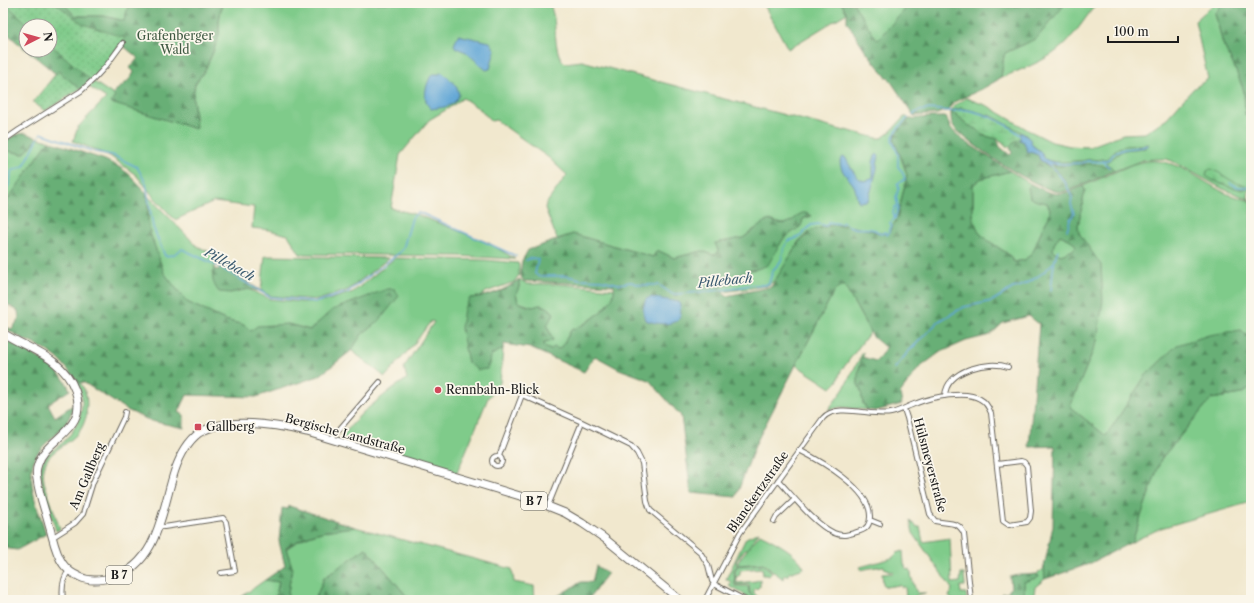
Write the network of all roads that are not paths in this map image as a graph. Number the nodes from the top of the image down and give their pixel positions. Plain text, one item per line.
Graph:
1 (123, 43) dead end
2 (3, 142) edge
3 (3, 332) edge
4 (1008, 367) dead end
5 (380, 382) dead end
6 (945, 396) junction
7 (904, 409) junction
8 (125, 412) dead end
9 (582, 422) junction
10 (331, 439) junction
11 (799, 450) junction
12 (499, 456) dead end
13 (997, 464) junction
14 (778, 480) junction
15 (795, 499) junction
16 (548, 506) junction
17 (870, 520) junction
18 (774, 521) dead end
19 (880, 524) dead end
20 (159, 526) junction
21 (53, 537) junction
22 (69, 571) junction
23 (221, 573) dead end
24 (714, 584) junction
25 (63, 600) edge
26 (680, 600) edge
27 (705, 600) edge
28 (745, 600) edge
29 (971, 600) edge

1 - 2 street
3 - 21 main road
4 - 6 street
5 - 10 street
6 - 7 street
6 - 13 street
7 - 11 street, Blanckertzstraße
7 - 29 street, Hülsmeyerstraße
8 - 21 street, Am Gallberg
9 - 12 street
9 - 16 street
9 - 24 street
10 - 16 main road, Bergische Landstraße / B 7
10 - 20 main road, Bergische Landstraße / B 7
11 - 14 street, Blanckertzstraße
11 - 17 street
13 - 13 street
14 - 15 street
14 - 24 street, Blanckertzstraße
15 - 17 street
15 - 18 street
16 - 26 main road, Bergische Landstraße / B 7
17 - 19 street
20 - 22 main road, Bergische Landstraße / B 7
20 - 23 street
21 - 22 main road
22 - 25 street
24 - 27 street, Blanckertzstraße
24 - 28 street

